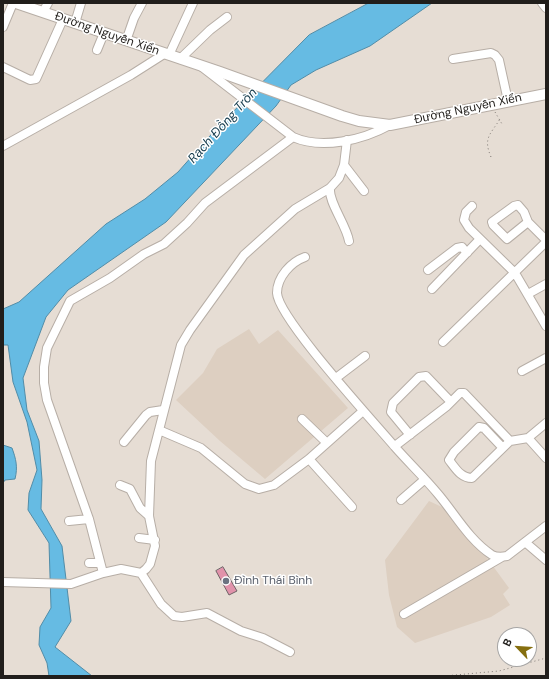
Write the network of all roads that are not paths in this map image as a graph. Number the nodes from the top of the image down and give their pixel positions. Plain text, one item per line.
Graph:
1 (14, 3) edge
2 (81, 3) edge
3 (142, 3) edge
4 (193, 3) edge
5 (542, 3) edge
6 (46, 8) edge
7 (546, 8) edge
8 (228, 17) dead end
9 (63, 19) junction
10 (74, 23) junction
11 (3, 27) edge
12 (104, 33) junction
13 (126, 41) junction
14 (97, 50) dead end
15 (167, 55) junction
16 (180, 59) junction
17 (453, 59) dead end
18 (3, 67) edge
19 (220, 76) junction
20 (546, 94) edge
21 (508, 101) junction
22 (390, 125) junction
23 (293, 137) junction
24 (347, 140) junction
25 (3, 146) edge
26 (344, 165) junction
27 (330, 188) junction
28 (364, 191) dead end
29 (472, 206) dead end
30 (528, 222) junction
31 (480, 239) junction
32 (349, 241) dead end
33 (546, 241) edge
34 (467, 253) junction
35 (305, 257) dead end
36 (428, 270) dead end
37 (515, 273) junction
38 (546, 284) edge
39 (432, 289) dead end
40 (528, 294) junction
41 (546, 326) edge
42 (443, 342) dead end
43 (365, 356) dead end
44 (546, 358) edge
45 (522, 371) dead end
46 (336, 378) junction
47 (451, 402) junction
48 (163, 410) junction
49 (363, 411) junction
50 (302, 419) dead end
51 (546, 423) edge
52 (159, 430) junction
53 (410, 435) junction
54 (528, 438) junction
55 (510, 441) junction
56 (124, 442) dead end
57 (327, 443) junction
58 (395, 446) junction
59 (502, 448) junction
60 (546, 458) edge
61 (309, 459) junction
62 (424, 480) junction
63 (120, 485) dead end
64 (401, 500) dead end
65 (352, 507) dead end
66 (149, 516) junction
67 (89, 519) junction
68 (69, 521) dead end
69 (546, 526) edge
70 (139, 538) dead end
71 (155, 540) junction
72 (525, 542) junction
73 (502, 557) junction
74 (546, 560) edge
75 (89, 563) dead end
76 (100, 563) junction
77 (103, 573) junction
78 (141, 573) junction
79 (3, 582) edge
80 (404, 614) dead end
81 (290, 652) dead end

1 - 6 main road, Đường Nguyễn Xiển
1 - 11 street
2 - 10 street
3 - 13 street
4 - 15 street
5 - 7 street
6 - 9 main road, Đường Nguyễn Xiển
8 - 16 street
9 - 10 main road, Đường Nguyễn Xiển
9 - 18 street
10 - 12 main road, Đường Nguyễn Xiển
12 - 13 main road, Đường Nguyễn Xiển
12 - 14 street
13 - 15 main road, Đường Nguyễn Xiển
15 - 16 main road, Đường Nguyễn Xiển
15 - 25 street
16 - 19 main road, Đường Nguyễn Xiển
17 - 21 street
19 - 22 main road, Đường Nguyễn Xiển
19 - 23 street, Đường Nguyễn Xiển
20 - 21 main road, Đường Nguyễn Xiển
21 - 22 main road, Đường Nguyễn Xiển
22 - 24 street, Đường Nguyễn Xiển
23 - 24 street, Đường Nguyễn Xiển
23 - 67 street
24 - 26 street
26 - 27 street
26 - 28 street
27 - 32 street
27 - 48 street
29 - 31 street
30 - 30 street
30 - 33 street
31 - 34 street
31 - 37 street
33 - 37 street
34 - 36 street
34 - 39 street
35 - 46 street
37 - 40 street
37 - 42 street
38 - 40 street
40 - 41 street
43 - 46 street
44 - 45 street
46 - 49 street
47 - 53 street
47 - 53 street
47 - 55 street
48 - 52 street
48 - 56 street
49 - 57 street
49 - 58 street
50 - 57 street
51 - 54 street
52 - 61 street
52 - 66 street
53 - 58 street
54 - 55 street
54 - 60 street
55 - 59 street
57 - 61 street
58 - 62 street
59 - 59 street
61 - 65 street
62 - 64 street
62 - 73 street
63 - 66 street
66 - 71 street
67 - 68 street
67 - 76 street
69 - 72 street
70 - 71 street
71 - 78 street
72 - 73 street
72 - 74 street
73 - 80 street
75 - 76 street
76 - 77 street
77 - 78 street
77 - 79 street
78 - 81 street

